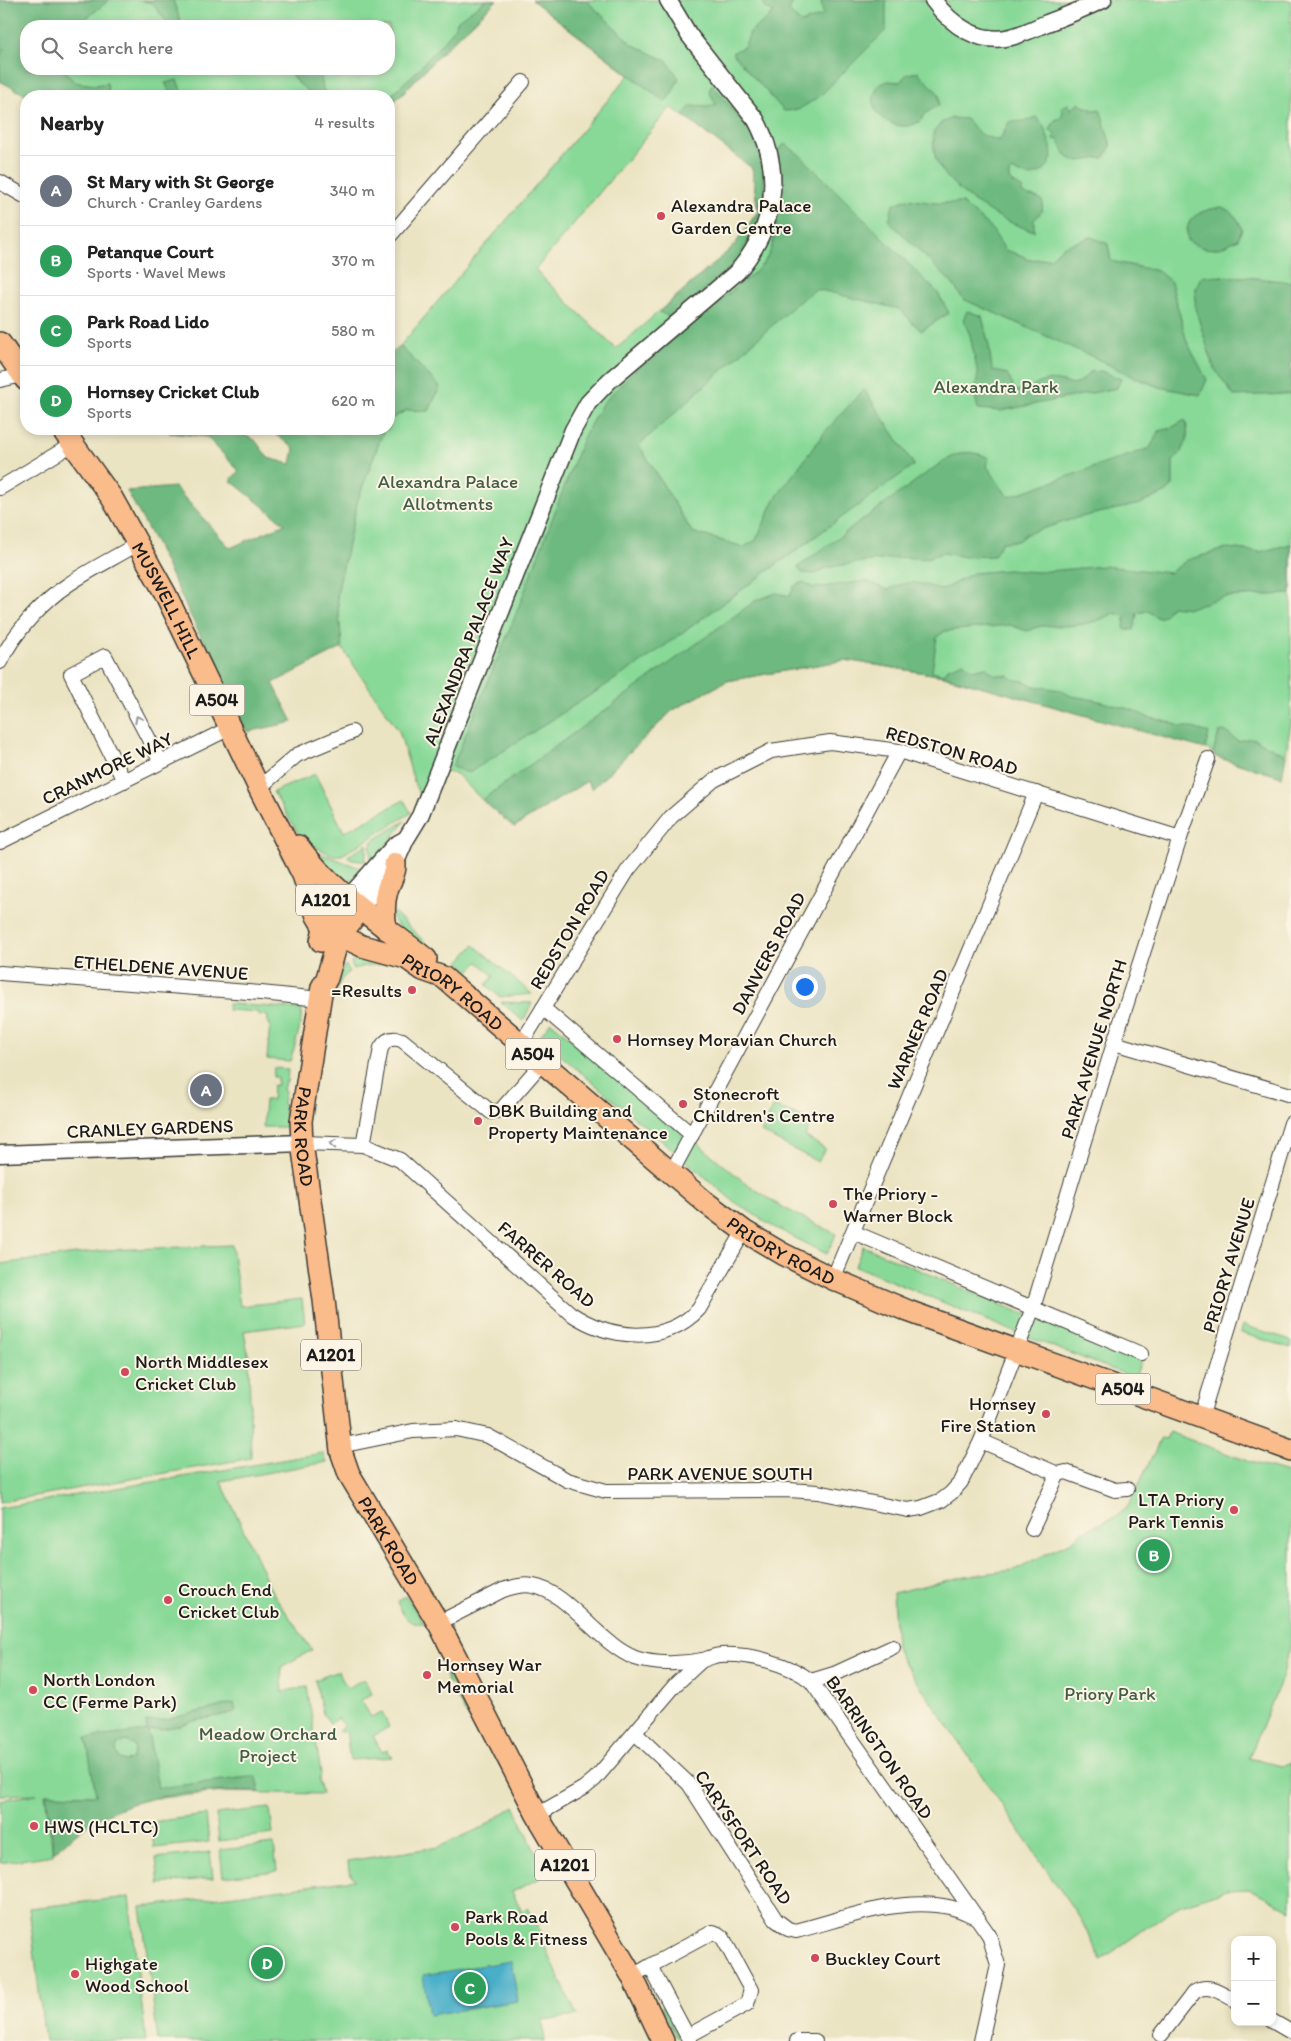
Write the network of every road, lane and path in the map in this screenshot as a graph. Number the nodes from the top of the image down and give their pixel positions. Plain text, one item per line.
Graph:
1 (668, 0) edge
2 (933, 0) edge
3 (1104, 0) edge
4 (523, 82) dead end
5 (0, 182) edge
6 (20, 194) edge
7 (395, 230) edge
8 (0, 343) edge
9 (20, 372) edge
10 (20, 378) edge
11 (0, 380) edge
12 (68, 436) edge
13 (0, 488) edge
14 (139, 543) junction
15 (0, 662) edge
16 (230, 728) junction
17 (352, 732) dead end
18 (899, 751) junction
19 (1208, 759) dead end
20 (161, 762) junction
21 (124, 781) junction
22 (259, 788) junction
23 (1036, 793) junction
24 (269, 808) junction
25 (1180, 838) junction
26 (406, 839) junction
27 (0, 842) edge
28 (312, 864) junction
29 (395, 864) junction
30 (355, 903) junction
31 (336, 927) junction
32 (386, 929) junction
33 (395, 954) junction
34 (0, 974) edge
35 (442, 977) junction
36 (318, 989) junction
37 (543, 1008) junction
38 (1114, 1043) junction
39 (521, 1044) junction
40 (542, 1063) junction
41 (1291, 1095) edge
42 (1291, 1123) edge
43 (692, 1135) junction
44 (302, 1143) junction
45 (364, 1145) junction
46 (0, 1154) edge
47 (671, 1173) junction
48 (744, 1231) junction
49 (853, 1232) junction
50 (833, 1279) junction
51 (1034, 1308) junction
52 (1017, 1351) junction
53 (1141, 1354) dead end
54 (1201, 1418) junction
55 (981, 1441) junction
56 (340, 1446) junction
57 (1291, 1450) edge
58 (1058, 1474) junction
59 (1127, 1489) dead end
60 (1032, 1528) dead end
61 (438, 1623) junction
62 (893, 1647) dead end
63 (702, 1660) junction
64 (669, 1663) junction
65 (811, 1681) junction
66 (676, 1684) junction
67 (635, 1733) junction
68 (537, 1814) junction
69 (958, 1891) junction
70 (948, 1907) junction
71 (980, 1919) junction
72 (641, 1971) junction
73 (1231, 1998) edge
74 (1276, 2023) edge
75 (1291, 2032) edge
76 (1161, 2035) dead end
77 (689, 2039) edge
78 (663, 2041) edge
79 (797, 2041) edge
80 (815, 2041) edge
81 (980, 2041) edge

1 - 26 street, ALEXANDRA PALACE WAY
2 - 3 street
4 - 7 street
5 - 6 street
8 - 9 main road
10 - 11 street
12 - 13 street
12 - 14 main road, MUSWELL HILL / A504
14 - 15 street
14 - 16 main road, MUSWELL HILL / A504
16 - 20 street, CRANMORE WAY
16 - 22 main road, MUSWELL HILL / A504
17 - 22 street
18 - 23 street, REDSTON ROAD
18 - 37 street, REDSTON ROAD
18 - 43 street, DANVERS ROAD
19 - 25 street, PARK AVENUE NORTH
20 - 21 street, CRANMORE WAY
20 -> 21 street
21 - 27 street, CRANMORE WAY
22 - 24 main road, MUSWELL HILL / A504
23 - 25 street, REDSTON ROAD
23 - 49 street, WARNER ROAD
24 - 28 main road, MUSWELL HILL / A504
24 - 31 main road, MUSWELL HILL / A504
25 - 38 street, PARK AVENUE NORTH
26 - 29 street, ALEXANDRA PALACE WAY
26 - 30 street, ALEXANDRA PALACE WAY
28 - 30 main road, MUSWELL HILL / A504
28 - 31 main road, A1201
29 - 30 street, ALEXANDRA PALACE WAY
29 - 32 main road
30 - 31 main road, PARK ROAD
30 - 32 main road, MUSWELL HILL / A504
31 - 33 main road, PRIORY ROAD / A504
31 - 36 main road, PARK ROAD / A1201
32 - 35 main road, MUSWELL HILL / A504
33 - 35 main road, PRIORY ROAD / A504
33 - 36 main road
34 - 36 street, ETHELDENE AVENUE
35 - 39 main road, PRIORY ROAD / A504
36 - 44 main road, PARK ROAD / A1201
37 - 39 street, REDSTON ROAD
37 - 43 street
38 - 41 street
38 - 51 street, PARK AVENUE NORTH
39 - 40 main road, PRIORY ROAD / A504
40 - 45 street
40 - 47 main road, PRIORY ROAD / A504
42 - 54 street, PRIORY AVENUE
43 - 47 street, DANVERS ROAD
45 -> 44 street, FARRER ROAD
44 - 46 street, CRANLEY GARDENS
44 - 56 main road, PARK ROAD / A1201
45 - 48 street, FARRER ROAD
47 - 48 main road, PRIORY ROAD / A504
48 - 50 main road, PRIORY ROAD / A504
49 - 50 street, WARNER ROAD
49 - 51 street
50 - 52 main road, PRIORY ROAD / A504
51 - 52 street, PARK AVENUE NORTH
51 - 53 street
52 - 54 main road, PRIORY ROAD / A504
52 - 55 street, PARK AVENUE SOUTH
54 - 57 main road, PRIORY ROAD / A504
55 - 56 street, PARK AVENUE SOUTH
55 - 58 street
56 - 61 main road, PARK ROAD / A1201
58 - 59 street
58 - 60 street
61 - 64 street, BARRINGTON ROAD
61 - 68 main road, PARK ROAD / A1201
62 - 65 street
63 - 64 street, BARRINGTON ROAD
63 - 65 street, BARRINGTON ROAD
63 - 66 street
64 - 66 street
65 - 69 street, BARRINGTON ROAD
66 - 67 street
67 - 68 street
67 - 70 street, CARYSFORT ROAD
68 - 72 main road, PARK ROAD / A1201
69 - 70 street
69 - 71 street, BARRINGTON ROAD
70 - 71 street, CARYSFORT ROAD
71 - 81 street, BARRINGTON ROAD
72 - 77 street
72 - 77 street
72 - 78 main road, PARK ROAD / A1201
73 - 76 street
74 - 75 street
79 - 80 street

